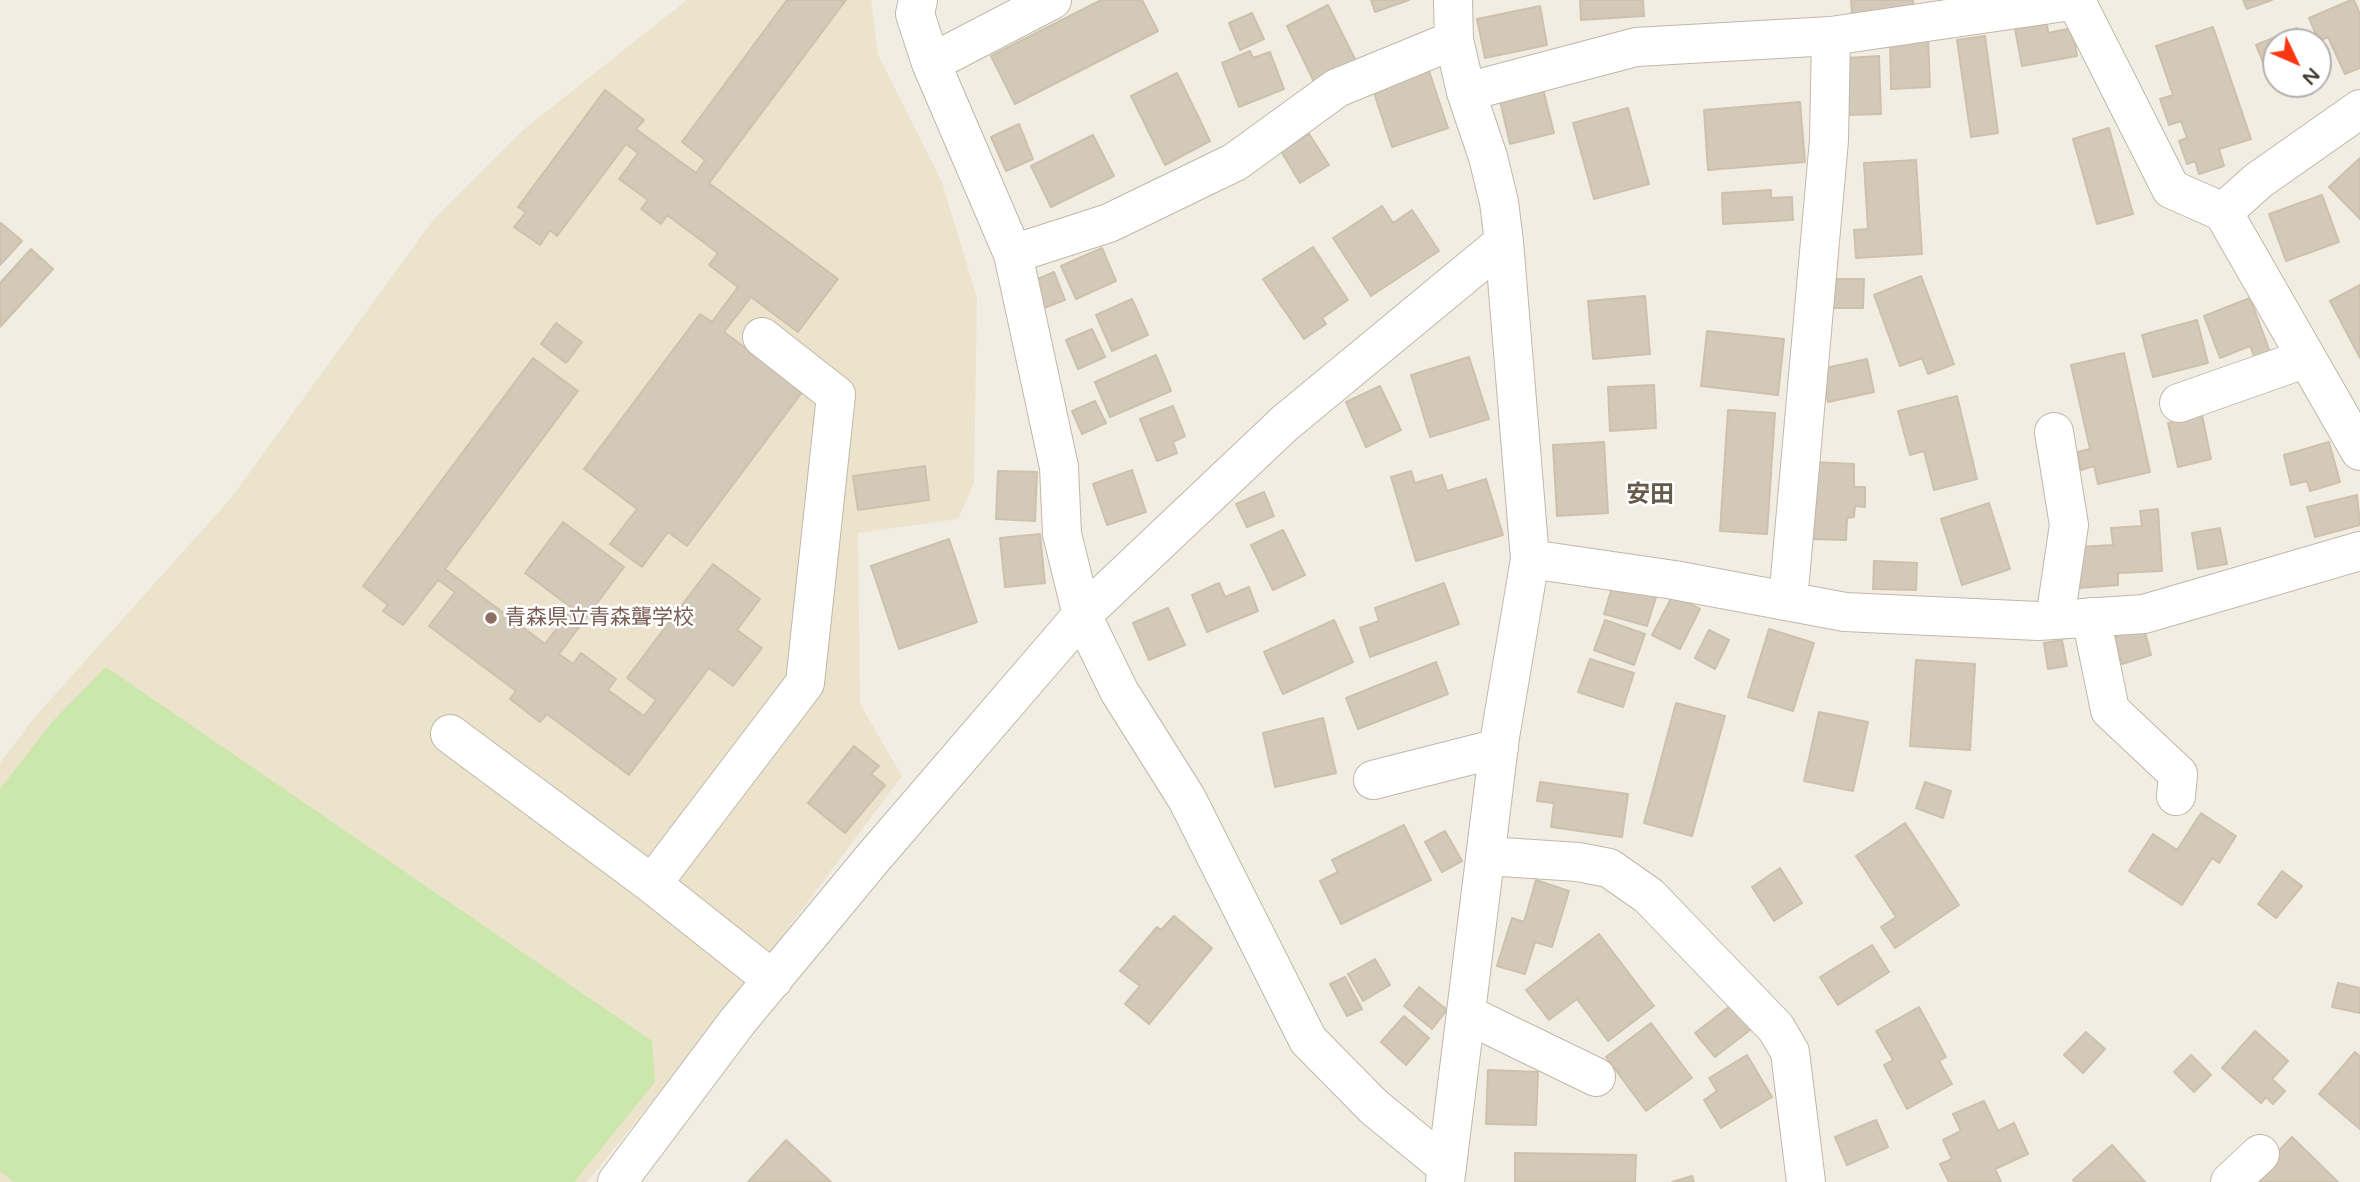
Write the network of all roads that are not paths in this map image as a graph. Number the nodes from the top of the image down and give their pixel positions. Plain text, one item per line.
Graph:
1 (918, 0) edge
2 (1052, 0) edge
3 (1453, 0) edge
4 (2077, 0) edge
5 (1831, 36) junction
6 (1454, 40) junction
7 (931, 63) junction
8 (1466, 92) junction
9 (2360, 109) edge
10 (2223, 212) junction
11 (1504, 242) junction
12 (1013, 254) junction
13 (762, 337) dead end
14 (2307, 358) junction
15 (2179, 403) dead end
16 (2054, 432) dead end
17 (2360, 451) edge
18 (2360, 551) edge
19 (1530, 559) junction
20 (1788, 601) junction
21 (1082, 615) junction
22 (2073, 618) junction
23 (450, 734) dead end
24 (1499, 748) junction
25 (1373, 780) dead end
26 (2176, 796) dead end
27 (1487, 856) junction
28 (652, 884) junction
29 (773, 980) junction
30 (1466, 1014) junction
31 (1596, 1077) dead end
32 (2260, 1154) dead end
33 (1446, 1174) edge
34 (617, 1182) edge
35 (1806, 1182) edge
36 (2230, 1182) edge

1 - 7 street
2 - 7 street
3 - 6 street
4 - 5 street
4 - 10 street
5 - 8 street
5 - 20 street
6 - 8 street
6 - 12 street
7 - 12 street
8 - 11 street
9 - 10 street
10 - 14 street
11 - 19 street
11 - 21 street
12 - 21 street
13 - 28 street
14 - 15 street
14 - 17 street
16 - 22 street
18 - 22 street
19 - 20 street
19 - 24 street
20 - 22 street
21 - 29 street
21 - 33 street
22 - 26 street
23 - 28 street
24 - 25 street
24 - 27 street
27 - 30 street
27 - 35 street
28 - 29 street
29 - 34 street
30 - 31 street
30 - 33 street
32 - 36 street

